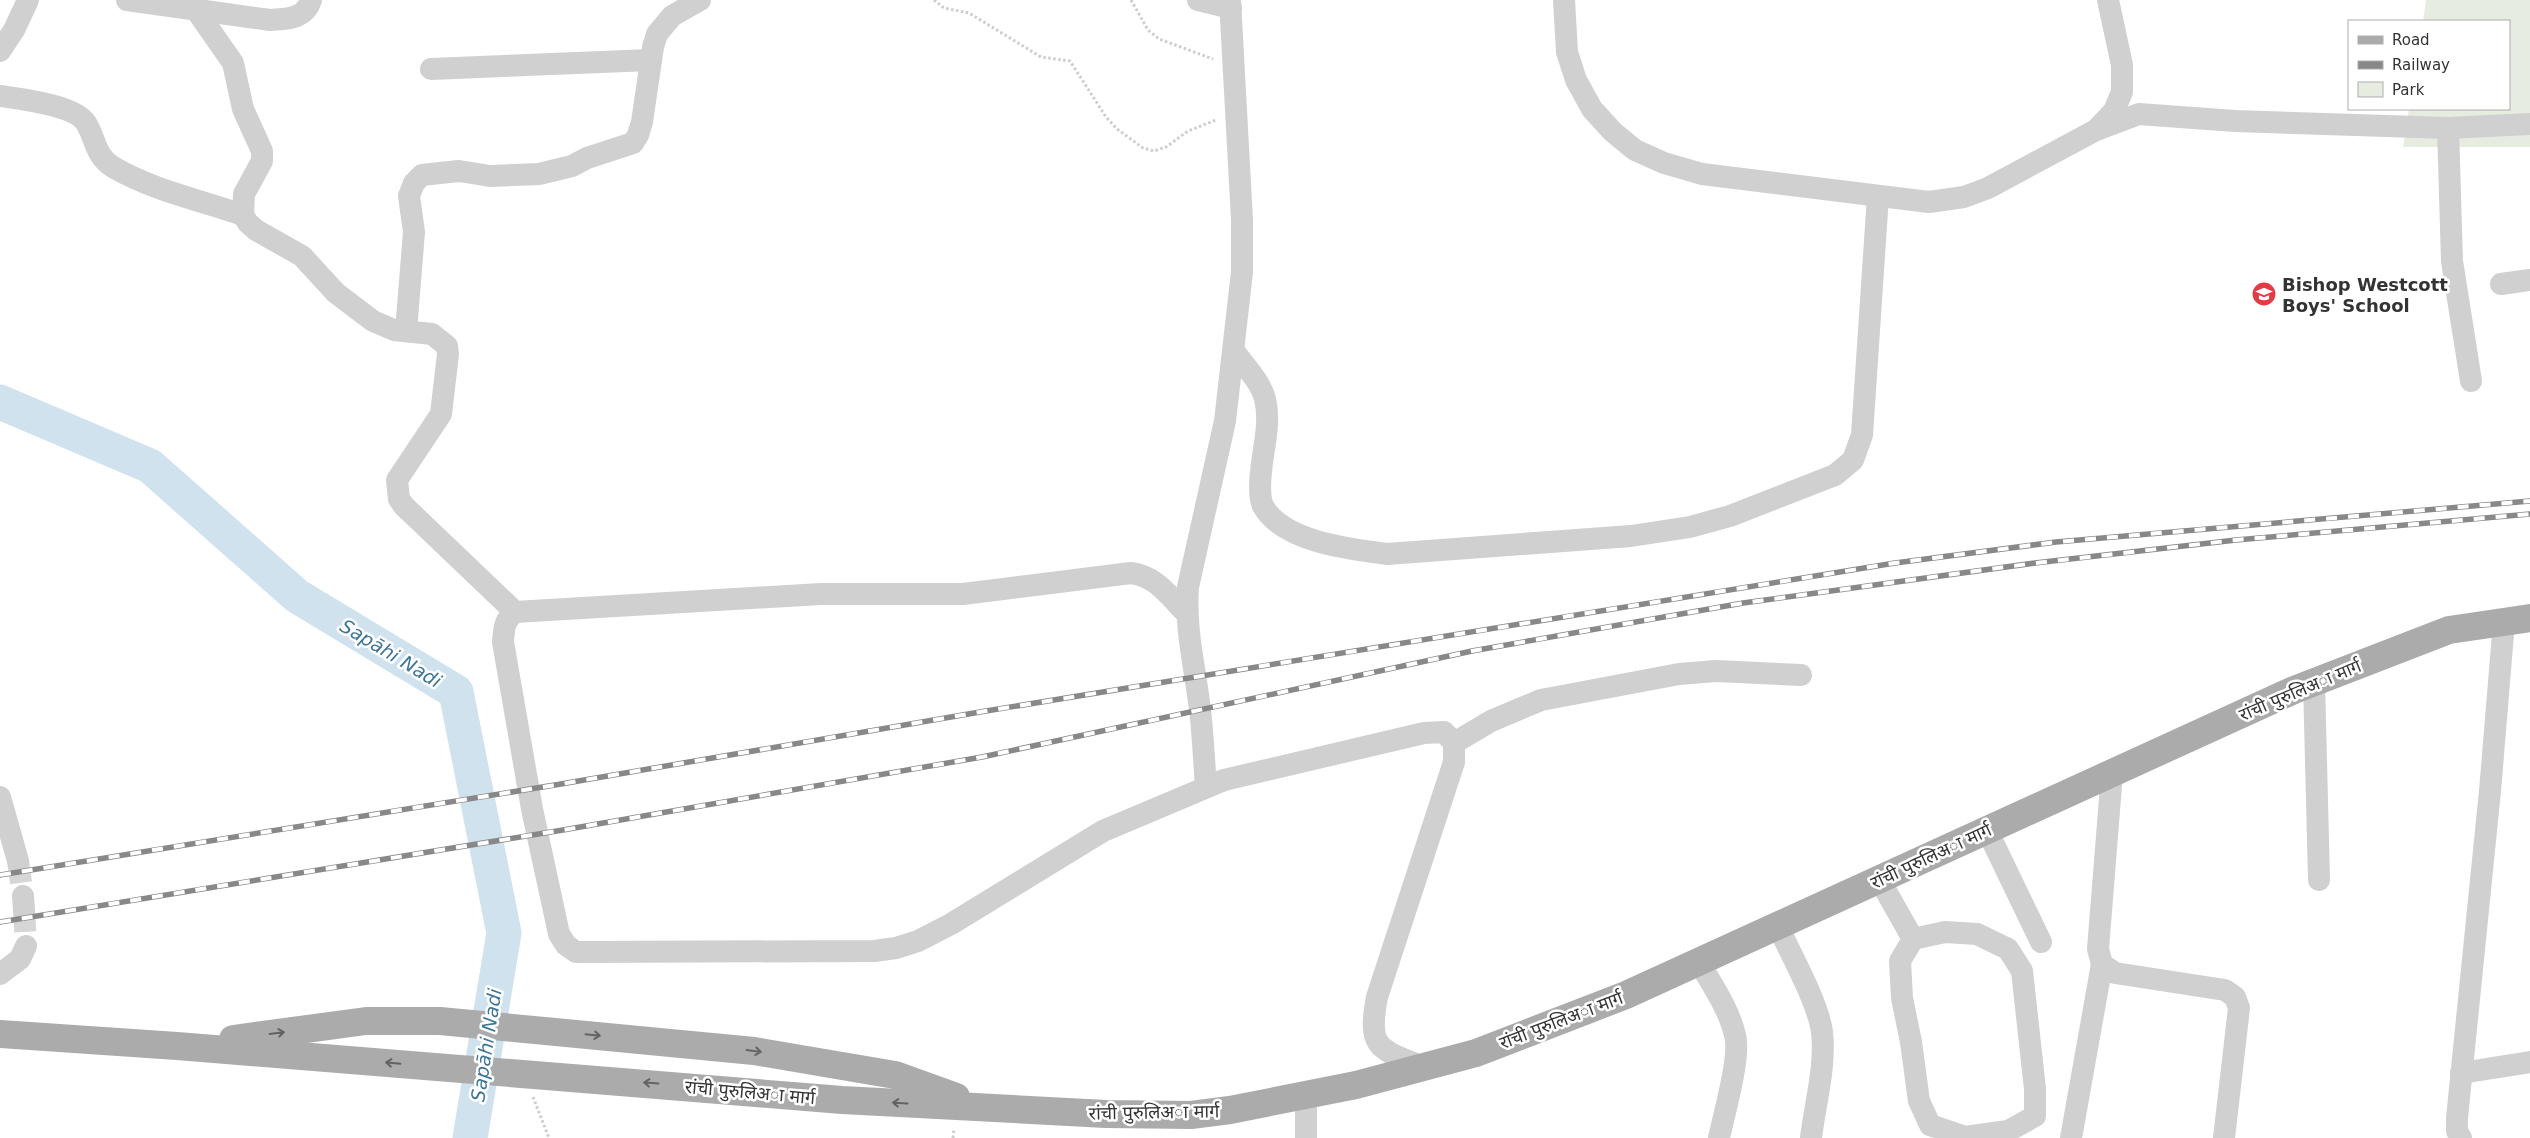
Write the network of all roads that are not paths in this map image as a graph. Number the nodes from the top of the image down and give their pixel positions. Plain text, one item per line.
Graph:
1 (28, 0) edge
2 (127, 0) edge
3 (310, 0) edge
4 (700, 0) edge
5 (1198, 0) edge
6 (1564, 0) edge
7 (2108, 0) edge
8 (1231, 4) edge
9 (196, 10) junction
10 (0, 51) edge
11 (651, 60) junction
12 (430, 69) dead end
13 (0, 96) edge
14 (2530, 124) edge
15 (2448, 128) junction
16 (2096, 130) junction
17 (1878, 196) junction
18 (243, 215) junction
19 (2530, 280) edge
20 (2501, 284) dead end
21 (406, 331) junction
22 (1234, 351) junction
23 (2471, 381) dead end
24 (515, 612) junction
25 (1186, 613) junction
26 (2517, 620) edge
27 (1801, 676) dead end
28 (2314, 682) junction
29 (1454, 743) junction
30 (2112, 773) junction
31 (1206, 787) junction
32 (0, 797) edge
33 (1987, 830) junction
34 (18, 861) tunnel mouth
35 (1880, 879) junction
36 (2319, 880) dead end
37 (1778, 926) junction
38 (1914, 939) junction
39 (2041, 942) dead end
40 (26, 946) tunnel mouth
41 (1699, 962) junction
42 (2102, 964) junction
43 (0, 974) edge
44 (0, 1034) edge
45 (177, 1046) junction
46 (2530, 1062) edge
47 (1423, 1067) junction
48 (2461, 1073) junction
49 (1306, 1095) junction
50 (983, 1107) junction
51 (1306, 1138) edge
52 (1719, 1138) edge
53 (1811, 1138) edge
54 (2071, 1138) edge
55 (2224, 1138) edge
56 (2462, 1138) edge

1 - 10 street
2 - 9 street
3 - 9 street
4 - 11 street
5 - 8 street
6 - 17 street
7 - 16 street
8 - 22 street
9 - 18 street
11 - 12 street
11 - 21 street
13 - 18 street
14 - 15 street
15 - 16 street
15 - 23 street
16 - 17 street
17 - 22 street
18 - 21 street
19 - 20 street
21 - 24 street
22 - 25 street
24 - 25 street
24 - 31 street
25 - 31 street
26 - 28 main road, रांची पुरुलिअा मार्ग
26 - 48 street
27 - 29 street
28 - 30 main road, रांची पुरुलिअा मार्ग
28 - 36 street
29 - 31 street
29 - 47 street
30 - 33 main road, रांची पुरुलिअा मार्ग
30 - 42 street
32 - 34 street
33 - 35 main road, रांची पुरुलिअा मार्ग
33 - 39 street
35 - 37 main road, रांची पुरुलिअा मार्ग
35 - 38 street
37 - 41 main road, रांची पुरुलिअा मार्ग
37 - 53 street
38 - 38 street
40 - 43 street
41 - 47 main road, रांची पुरुलिअा मार्ग
41 - 52 street
42 - 54 street
42 - 55 street
44 - 45 main road
50 -> 45 main road, रांची पुरुलिअा मार्ग
45 -> 50 main road
46 - 48 street
47 - 49 main road, रांची पुरुलिअा मार्ग
48 - 56 street
49 - 50 main road, रांची पुरुलिअा मार्ग
49 - 51 street

